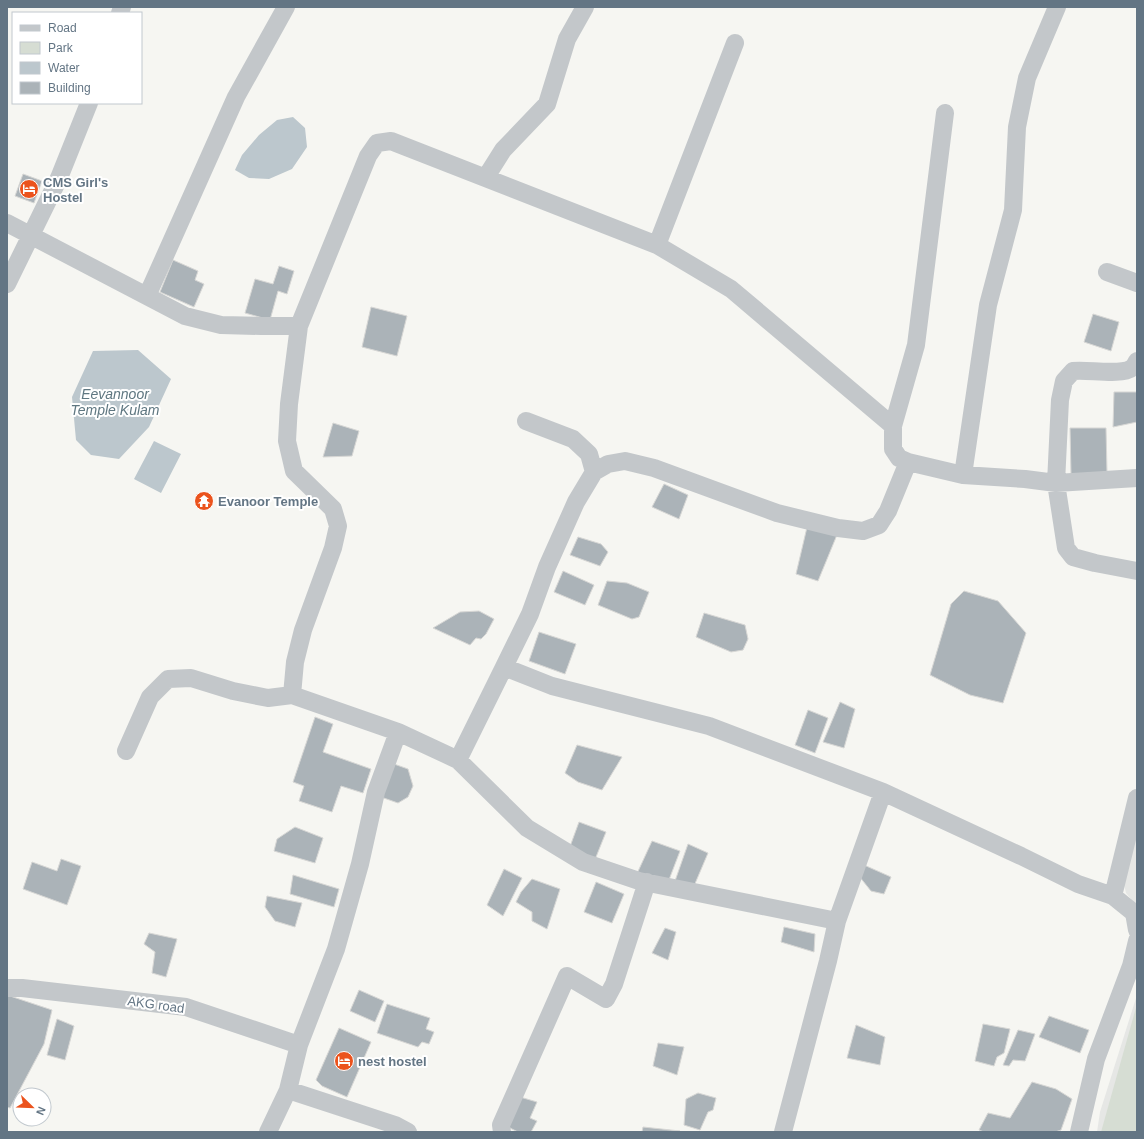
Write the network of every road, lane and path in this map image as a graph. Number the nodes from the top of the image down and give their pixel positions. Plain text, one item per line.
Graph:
1 (286, 7) edge
2 (585, 7) edge
3 (1057, 7) edge
4 (734, 43) dead end
5 (89, 104) edge
6 (945, 113) dead end
7 (486, 177) junction
8 (7, 223) edge
9 (32, 236) junction
10 (657, 245) junction
11 (1107, 272) dead end
12 (1137, 283) edge
13 (7, 284) edge
14 (147, 296) junction
15 (299, 326) junction
16 (1137, 361) edge
17 (526, 421) dead end
18 (892, 426) junction
19 (908, 462) junction
20 (594, 472) junction
21 (962, 475) junction
22 (1137, 478) edge
23 (1056, 483) junction
24 (1137, 571) edge
25 (504, 667) junction
26 (292, 695) junction
27 (398, 732) junction
28 (126, 751) dead end
29 (458, 760) junction
30 (883, 792) junction
31 (1137, 798) edge
32 (647, 882) junction
33 (1113, 896) junction
34 (837, 921) junction
35 (1137, 930) edge
36 (1137, 941) edge
37 (7, 988) edge
38 (299, 1045) junction
39 (288, 1090) junction
40 (268, 1132) edge
41 (408, 1132) edge
42 (502, 1132) edge
43 (783, 1132) edge
44 (1079, 1132) edge

1 - 14 street
2 - 7 street
3 - 21 street
4 - 10 street
5 - 9 street
6 - 18 street
7 - 10 street
7 - 15 street
8 - 9 street
9 - 13 street
9 - 14 street
10 - 18 street
11 - 12 street
14 - 15 street
15 - 26 street
16 - 23 street
17 - 20 street
18 - 19 street
19 - 20 street
19 - 21 street
20 - 25 street
21 - 23 street
22 - 23 street
23 - 24 street
25 - 29 street
25 - 30 street
26 - 27 street
26 - 28 street
27 - 29 street
27 - 38 street
29 - 32 street
30 - 33 street
30 - 34 street
31 - 33 street
32 - 34 street
32 - 42 street
33 - 35 street
34 - 43 street
36 - 44 street
37 - 38 street, AKG road
38 - 39 street
39 - 40 street
39 - 41 street

